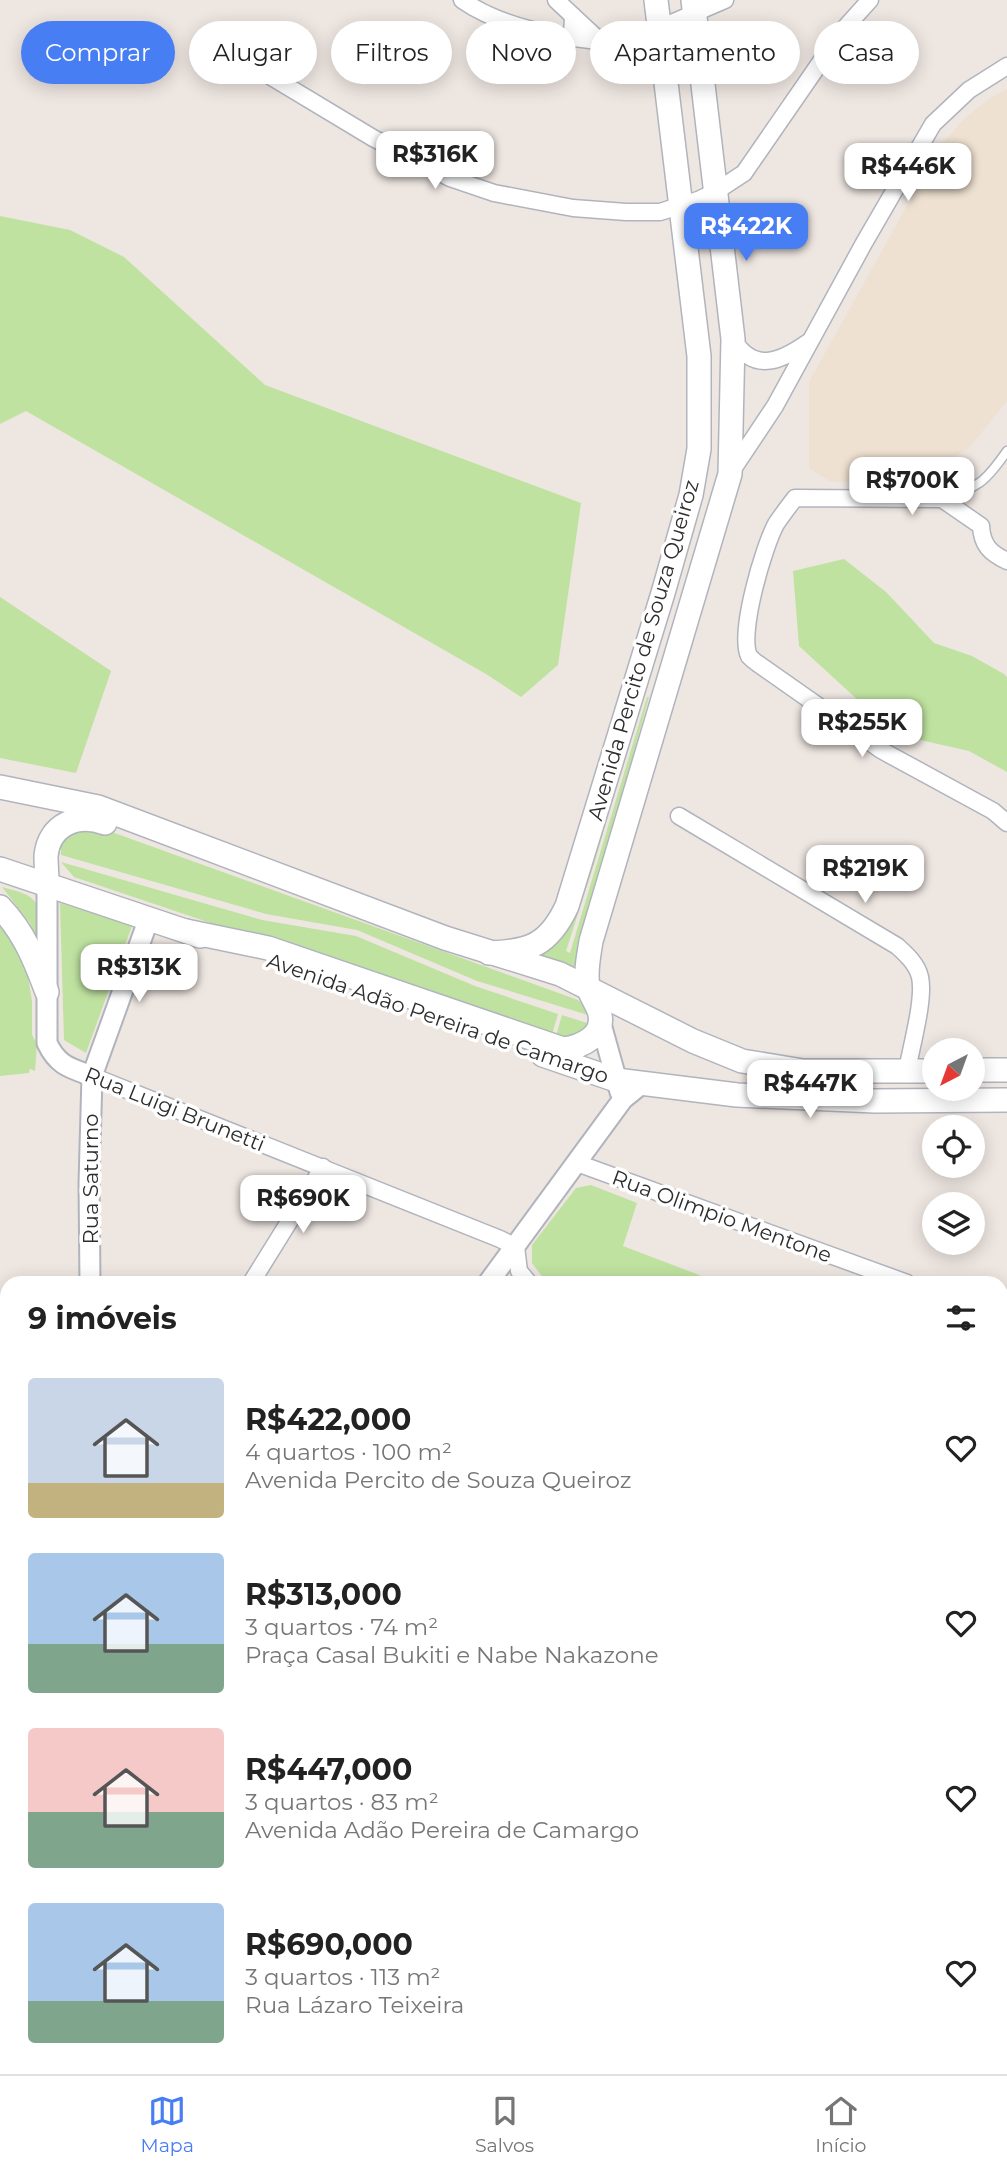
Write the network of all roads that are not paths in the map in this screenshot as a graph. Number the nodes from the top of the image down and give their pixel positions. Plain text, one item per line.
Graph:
1 (462, 0) edge
2 (556, 0) edge
3 (656, 0) edge
4 (725, 0) edge
5 (870, 0) edge
6 (694, 6) edge
7 (573, 16) junction
8 (510, 21) edge
9 (573, 21) edge
10 (658, 21) edge
11 (669, 21) edge
12 (590, 32) edge
13 (1007, 66) edge
14 (283, 84) edge
15 (664, 84) edge
16 (715, 192) junction
17 (671, 209) junction
18 (733, 339) junction
19 (811, 339) junction
20 (1007, 451) edge
21 (730, 474) junction
22 (942, 499) junction
23 (1007, 561) edge
24 (0, 787) edge
25 (679, 816) dead end
26 (1007, 823) edge
27 (46, 854) junction
28 (0, 869) edge
29 (286, 878) junction
30 (47, 884) junction
31 (85, 897) junction
32 (0, 907) edge
33 (149, 918) junction
34 (186, 931) junction
35 (590, 947) junction
36 (489, 953) junction
37 (589, 989) junction
38 (47, 992) junction
39 (622, 1006) junction
40 (601, 1024) junction
41 (102, 1048) junction
42 (60, 1063) junction
43 (985, 1070) edge
44 (1007, 1070) edge
45 (907, 1071) junction
46 (922, 1071) edge
47 (92, 1076) junction
48 (619, 1090) junction
49 (1007, 1100) edge
50 (577, 1163) junction
51 (323, 1167) junction
52 (516, 1247) junction
53 (90, 1276) edge
54 (255, 1276) edge
55 (493, 1276) edge
56 (523, 1276) edge
57 (873, 1276) edge

1 - 8 street
2 - 7 street
3 - 10 main road, Avenida Percito de Souza Queiroz
4 - 6 street
5 - 16 street
6 - 11 street
6 - 16 main road, Avenida Percito de Souza Queiroz
7 - 9 street
7 - 12 street
13 - 19 street
14 - 17 street
15 - 17 main road, Avenida Percito de Souza Queiroz
16 - 17 street
16 - 18 main road, Avenida Percito de Souza Queiroz
17 - 36 main road, Avenida Percito de Souza Queiroz
18 - 19 street
18 - 21 main road, Avenida Percito de Souza Queiroz
19 - 21 street
20 - 22 lane
21 - 35 main road, Avenida Percito de Souza Queiroz
22 - 23 street
22 - 26 street
24 - 29 main road
25 - 45 street
27 - 29 main road
27 - 30 main road
27 - 31 main road
28 - 30 main road, Avenida Adão Pereira de Camargo
29 - 36 main road
30 - 31 main road, Avenida Adão Pereira de Camargo
30 - 38 street, Rua Luigi Brunetti
31 - 33 main road, Avenida Adão Pereira de Camargo
32 - 38 main road
33 - 34 main road, Avenida Adão Pereira de Camargo
33 - 41 street, Rua Saturno
34 - 40 main road
34 - 48 main road, Avenida Adão Pereira de Camargo
35 - 37 main road, Avenida Percito de Souza Queiroz
35 - 39 main road
36 - 37 main road
37 - 39 main road
37 - 40 main road
38 - 42 street, Rua Luigi Brunetti
39 - 45 main road
40 - 48 street
41 - 42 street
41 - 47 street, Rua Saturno
42 - 47 street, Rua Luigi Brunetti
43 - 44 main road
45 - 46 main road
47 - 51 street, Rua Luigi Brunetti
47 - 53 street, Rua Saturno
48 - 49 main road, Avenida Adão Pereira de Camargo
48 - 50 street
50 - 52 street
50 - 57 street, Rua Olimpio Mentone
51 - 52 street, Rua Luigi Brunetti
51 - 54 street
52 - 55 street
52 - 56 street

